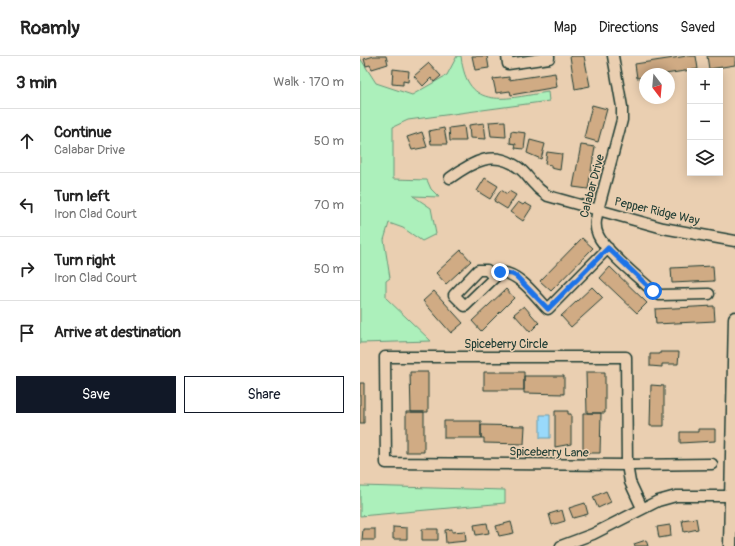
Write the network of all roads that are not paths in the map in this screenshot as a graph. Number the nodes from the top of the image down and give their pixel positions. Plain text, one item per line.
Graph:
1 (507, 56) edge
2 (549, 56) edge
3 (614, 56) edge
4 (450, 178) dead end
5 (598, 210) junction
6 (735, 241) edge
7 (608, 248) junction
8 (494, 277) dead end
9 (709, 294) dead end
10 (735, 318) edge
11 (386, 463) joint
12 (712, 464) dead end
13 (627, 465) junction
14 (731, 496) junction
15 (642, 508) junction
16 (561, 546) edge
17 (730, 546) edge

1 - 2 street
3 - 5 street, Calabar Drive
4 - 5 street, Pepper Ridge Way
5 - 6 street, Pepper Ridge Way
5 - 7 street, Calabar Drive
7 - 8 street
7 - 9 street, Calabar Drive
10 - 14 street
11 - 13 street, Spiceberry Lane
11 - 13 street, Spiceberry Circle
12 - 13 street, Spiceberry Lane
13 - 15 street
14 - 15 street
14 - 17 street
15 - 16 street

